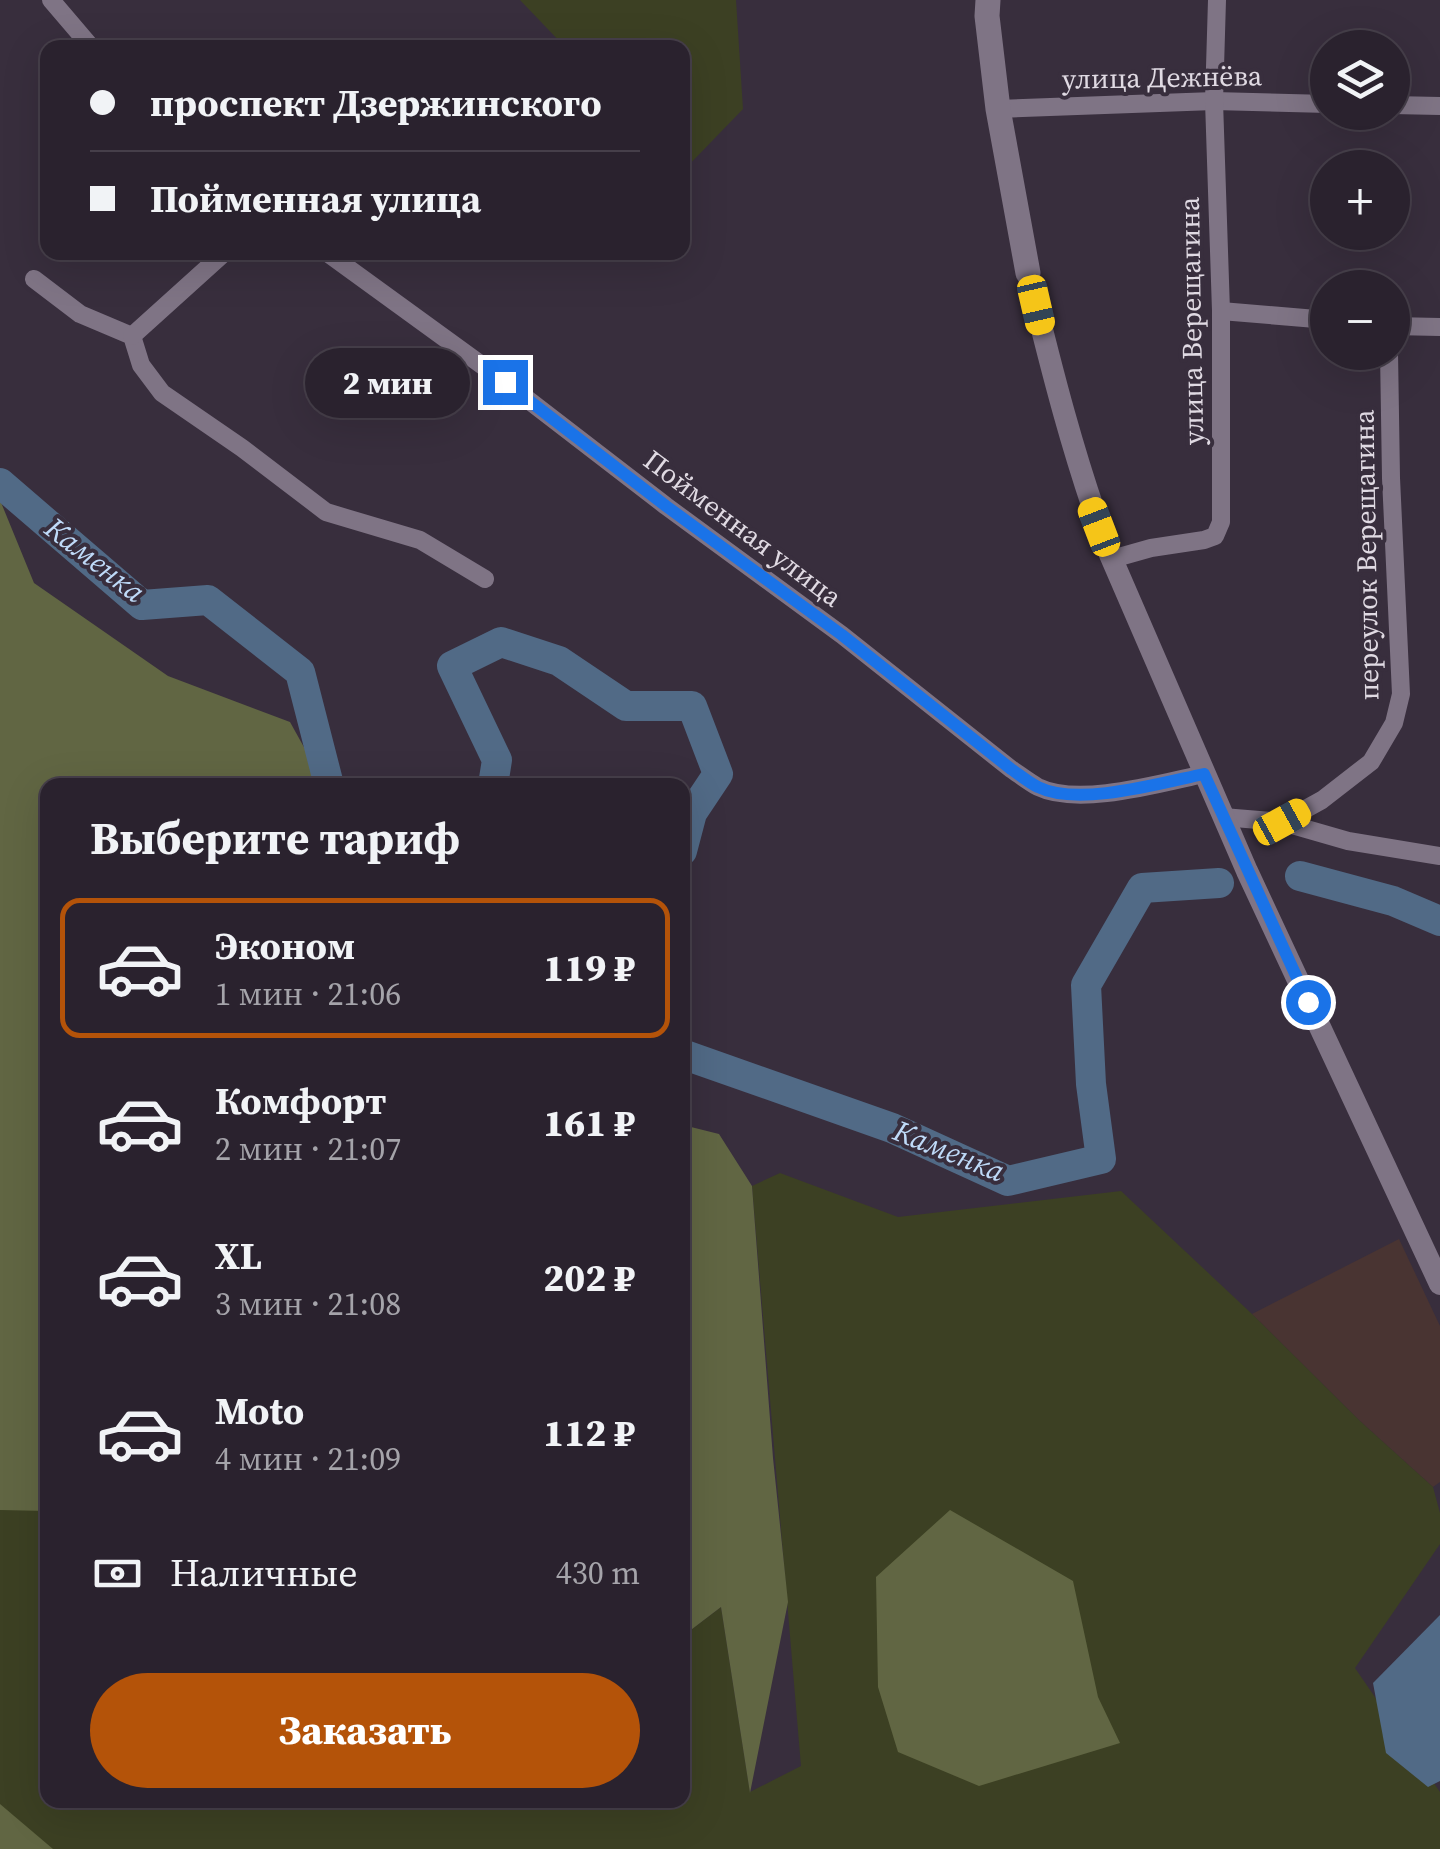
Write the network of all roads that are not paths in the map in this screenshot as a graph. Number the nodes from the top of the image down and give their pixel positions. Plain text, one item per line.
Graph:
1 (50, 0) edge
2 (988, 0) edge
3 (1216, 0) edge
4 (85, 40) edge
5 (1214, 101) junction
6 (1310, 104) edge
7 (1410, 105) edge
8 (1440, 106) edge
9 (998, 109) junction
10 (215, 260) edge
11 (337, 260) edge
12 (1028, 273) joint
13 (34, 279) dead end
14 (1221, 311) junction
15 (1310, 318) edge
16 (1410, 326) edge
17 (1440, 326) edge
18 (132, 336) junction
19 (1390, 370) edge
20 (1112, 559) junction
21 (485, 579) dead end
22 (1204, 774) junction
23 (1223, 817) junction
24 (1282, 822) junction
25 (1440, 856) edge
26 (1440, 1284) edge

1 - 4 street
2 - 9 main road
3 - 5 street, улица Верещагина
5 - 6 street, улица Дежнёва
5 - 9 street, улица Дежнёва
5 - 14 street, улица Верещагина
7 - 8 street
9 - 12 main road
10 - 18 street
11 - 22 street, Пойменная улица
12 - 20 street
13 - 18 street
14 - 15 street
14 - 20 street, улица Верещагина
16 - 17 street
18 - 21 street
19 - 24 street, переулок Верещагина
20 - 22 street
22 - 23 street
23 - 24 street
23 - 26 street
24 - 25 street

